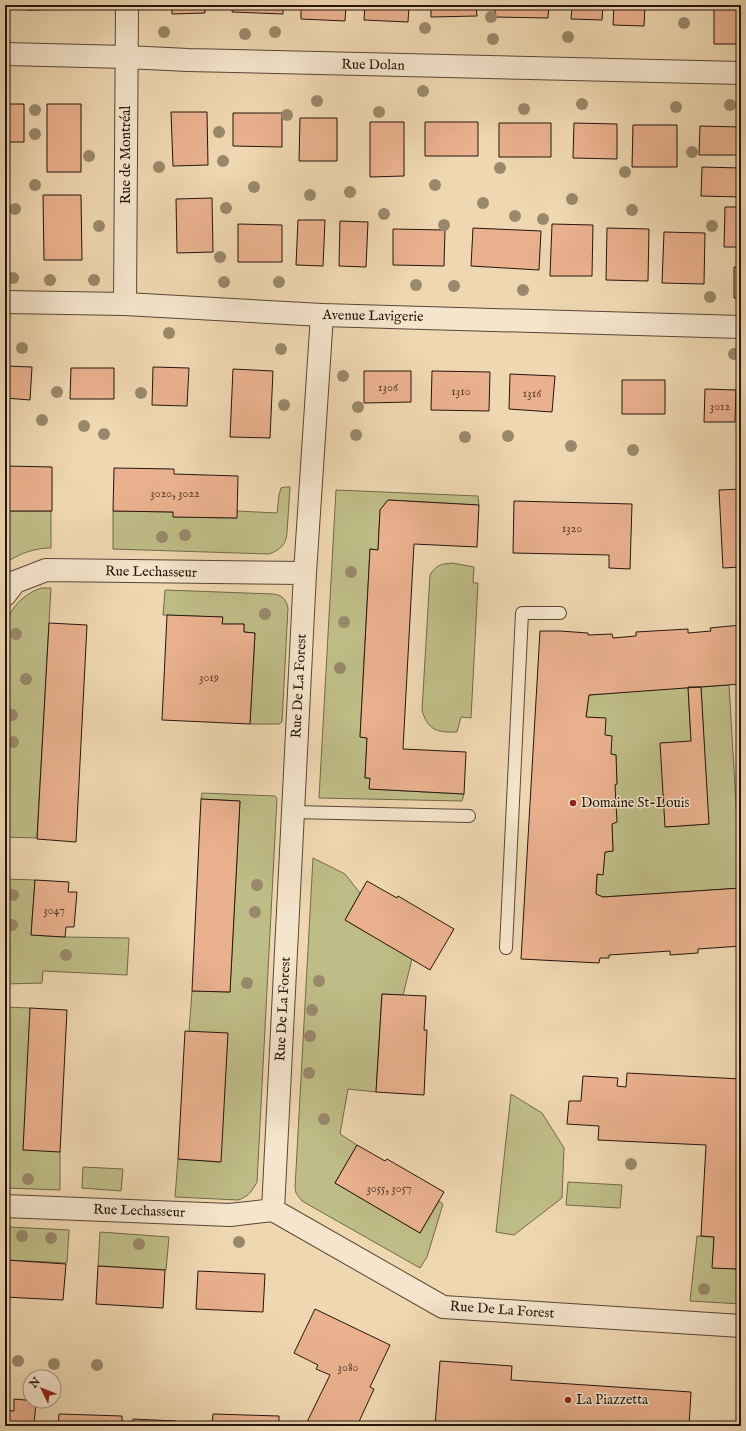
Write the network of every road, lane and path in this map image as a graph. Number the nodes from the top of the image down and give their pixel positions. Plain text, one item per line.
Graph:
1 (127, 5) edge
2 (5, 54) edge
3 (127, 57) junction
4 (741, 73) edge
5 (5, 302) edge
6 (125, 304) junction
7 (322, 315) junction
8 (741, 327) edge
9 (305, 573) junction
10 (5, 595) edge
11 (560, 613) dead end
12 (293, 812) junction
13 (469, 816) dead end
14 (506, 948) dead end
15 (5, 1206) edge
16 (273, 1210) junction
17 (741, 1326) edge

1 - 3 street, Rue de Montréal
2 - 3 street, Rue Dolan
3 - 4 street, Rue Dolan
3 - 6 street, Rue de Montréal
5 - 6 street, Avenue Lavigerie
6 - 7 street, Avenue Lavigerie
7 - 8 street, Avenue Lavigerie
7 - 9 street, Rue De La Forest
9 - 10 street, Rue Lechasseur
9 - 12 street, Rue De La Forest
11 - 14 lane
12 - 13 lane
12 - 16 street, Rue De La Forest
15 - 16 street, Rue Lechasseur
16 - 17 street, Rue De La Forest

